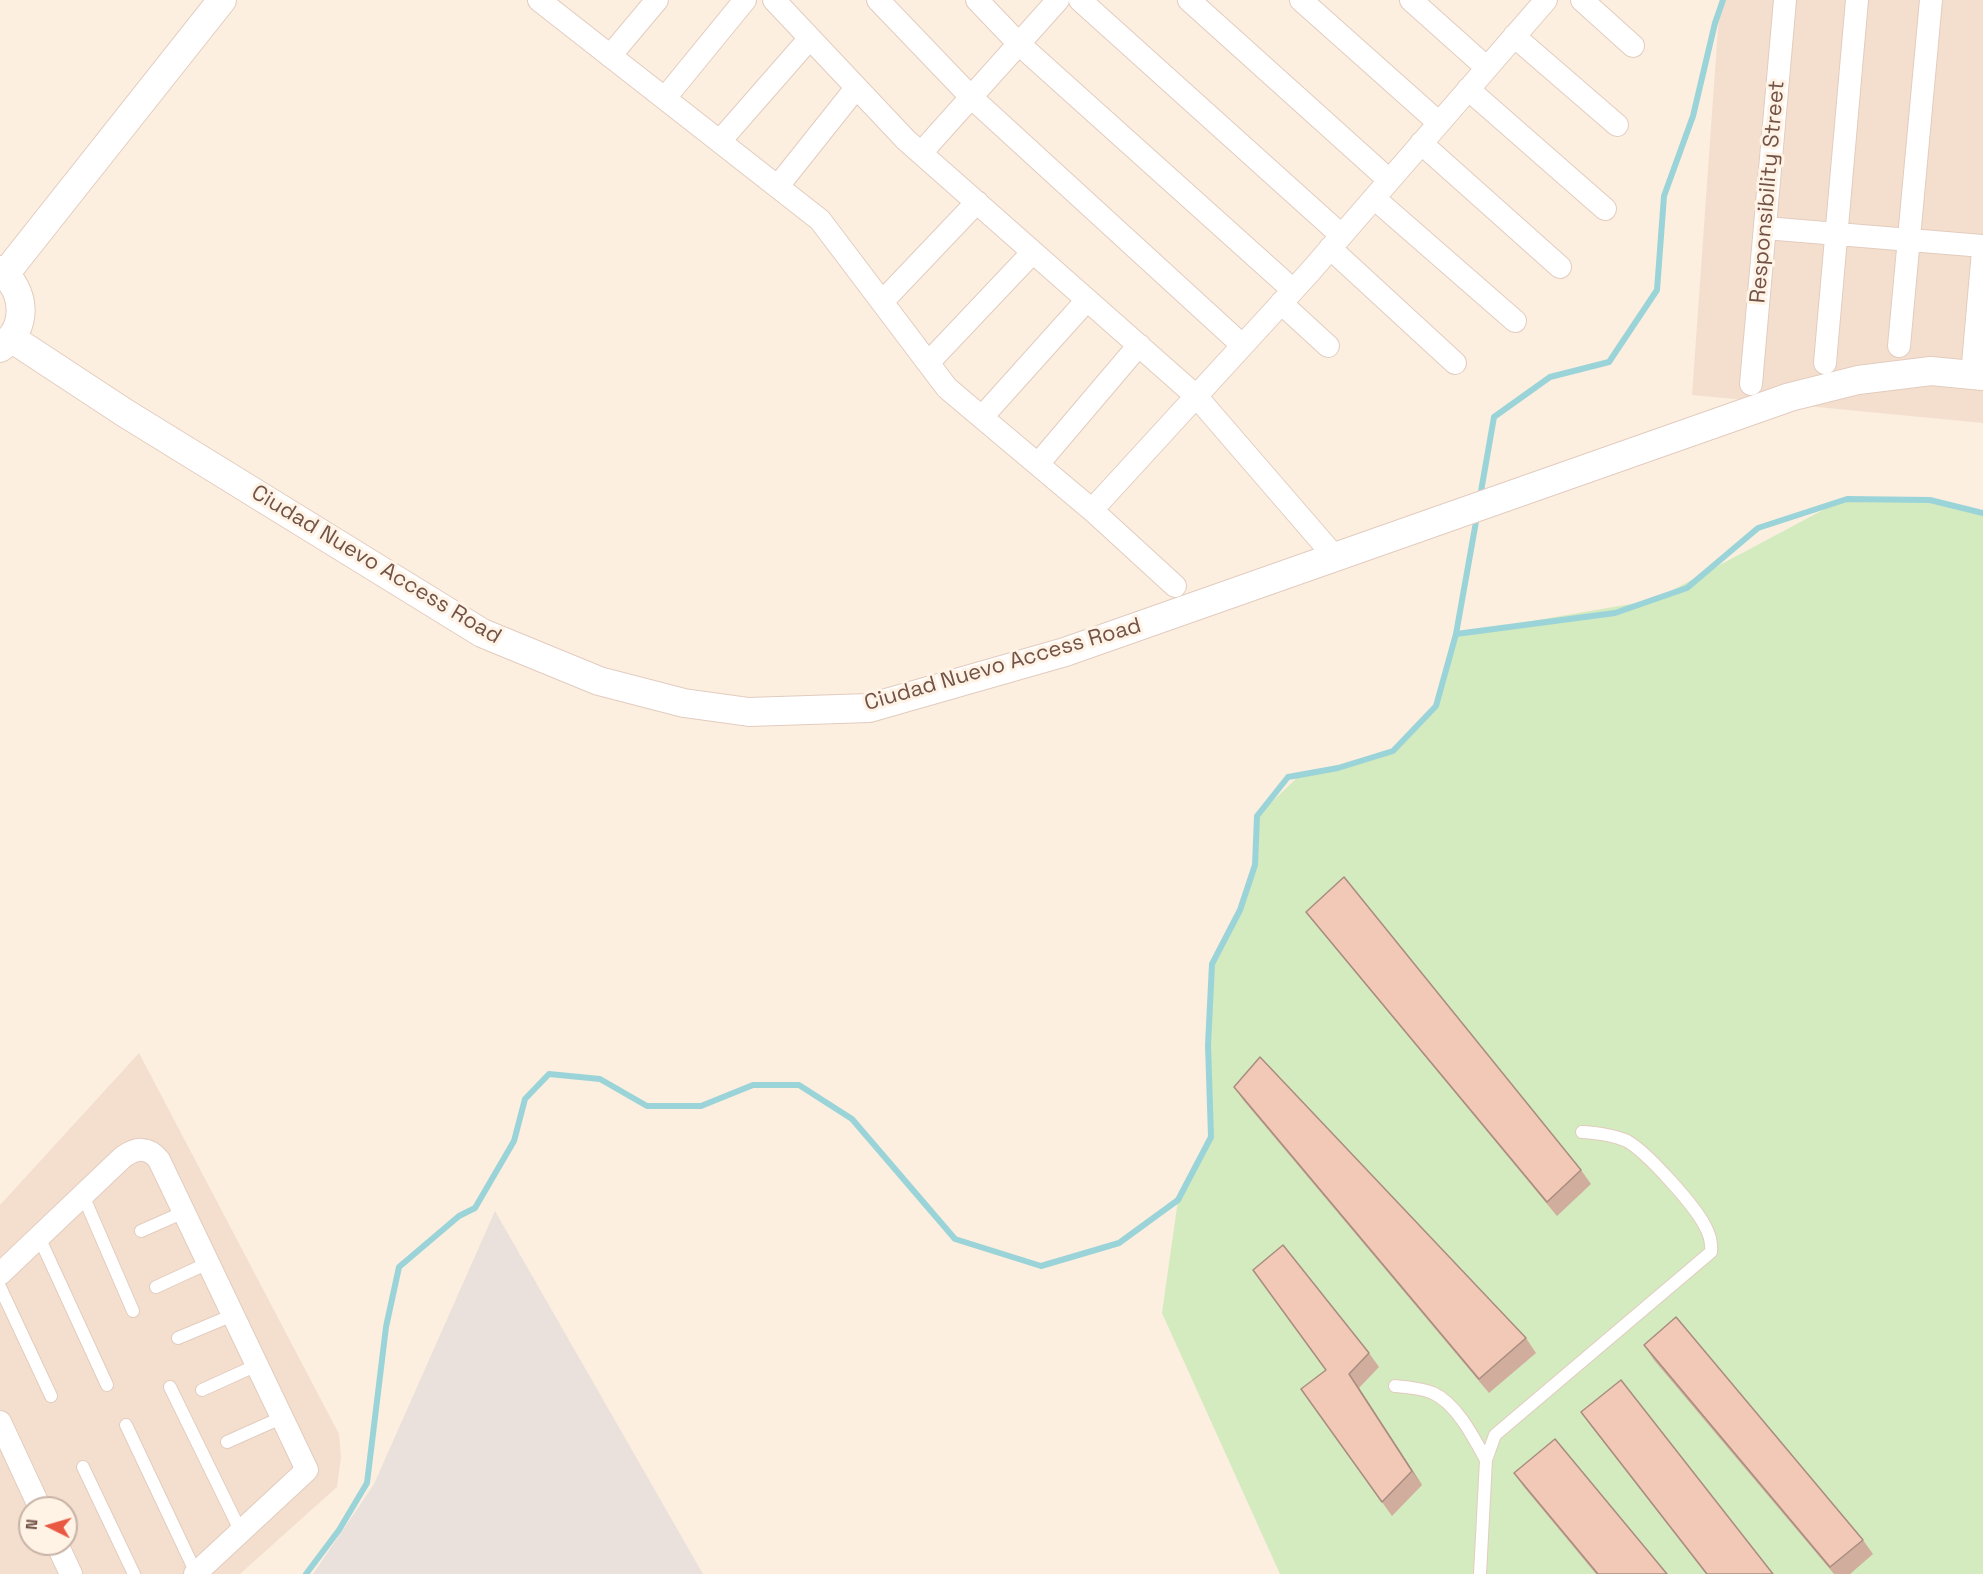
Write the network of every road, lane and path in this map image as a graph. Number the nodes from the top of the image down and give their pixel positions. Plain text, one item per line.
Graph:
1 (222, 0) edge
2 (657, 0) edge
3 (745, 0) edge
4 (774, 0) edge
5 (878, 0) edge
6 (977, 0) edge
7 (1058, 0) edge
8 (1080, 0) edge
9 (1189, 0) edge
10 (1301, 0) edge
11 (1411, 0) edge
12 (1582, 0) edge
13 (1785, 0) edge
14 (1857, 0) edge
15 (1931, 0) edge
16 (550, 3) edge
17 (1533, 4) edge
18 (1514, 36) junction
19 (810, 38) junction
20 (1019, 44) junction
21 (1633, 46) dead end
22 (610, 56) junction
23 (1486, 68) junction
24 (856, 88) junction
25 (1468, 90) junction
26 (971, 97) junction
27 (665, 98) junction
28 (1439, 123) junction
29 (1617, 125) dead end
30 (720, 141) junction
31 (1421, 143) junction
32 (921, 153) junction
33 (1389, 180) junction
34 (778, 186) junction
35 (1374, 198) junction
36 (977, 202) junction
37 (1605, 209) dead end
38 (1765, 228) junction
39 (1837, 234) junction
40 (1909, 240) junction
41 (1336, 242) junction
42 (1983, 246) edge
43 (1983, 251) edge
44 (1033, 252) junction
45 (1560, 267) dead end
46 (2, 272) edge
47 (1287, 296) junction
48 (1087, 300) junction
49 (882, 302) junction
50 (1515, 321) dead end
51 (6, 343) edge
52 (1139, 345) junction
53 (1242, 345) junction
54 (1328, 346) dead end
55 (1899, 346) dead end
56 (928, 363) junction
57 (1455, 363) dead end
58 (1825, 363) dead end
59 (1978, 375) edge
60 (1751, 384) dead end
61 (1196, 396) junction
62 (982, 417) junction
63 (1038, 464) junction
64 (1092, 510) junction
65 (1347, 553) junction
66 (1175, 586) dead end
67 (1582, 1132) dead end
68 (82, 1193) junction
69 (184, 1212) junction
70 (141, 1230) dead end
71 (38, 1235) junction
72 (208, 1263) junction
73 (0, 1274) edge
74 (0, 1287) edge
75 (156, 1287) dead end
76 (133, 1311) dead end
77 (233, 1315) junction
78 (178, 1338) dead end
79 (257, 1365) junction
80 (107, 1384) dead end
81 (1395, 1386) dead end
82 (170, 1387) dead end
83 (202, 1390) dead end
84 (51, 1396) dead end
85 (283, 1417) junction
86 (0, 1422) edge
87 (126, 1425) dead end
88 (227, 1442) dead end
89 (1486, 1460) junction
90 (10, 1467) edge
91 (84, 1467) dead end
92 (31, 1496) edge
93 (241, 1532) junction
94 (63, 1556) edge
95 (195, 1573) edge
96 (71, 1574) edge
97 (134, 1574) edge
98 (1480, 1574) edge

1 - 46 street
2 - 22 street
3 - 27 street
4 - 19 street
5 - 26 street
6 - 20 street
7 - 20 street
8 - 41 street
9 - 33 street
10 - 28 street
11 - 23 street
12 - 21 street
13 - 38 street, Responsibility Street
14 - 39 street
15 - 40 street
16 - 22 street
17 - 18 street
18 - 23 street
18 - 29 street
19 - 24 street
19 - 30 street
20 - 26 street
20 - 47 street
22 - 27 street
23 - 25 street
24 - 32 street
24 - 34 street
25 - 28 street
25 - 37 street
26 - 32 street
26 - 53 street
27 - 30 street
28 - 31 street
30 - 34 street
31 - 33 street
31 - 45 street
32 - 36 street
33 - 35 street
34 - 49 street
35 - 41 street
35 - 50 street
36 - 44 street
36 - 49 street
38 - 39 street
38 - 60 street, Responsibility Street
39 - 40 street
39 - 58 street
40 - 42 street
40 - 55 street
41 - 47 street
41 - 57 street
43 - 59 street
44 - 48 street
44 - 56 street
46 - 51 street
47 - 53 street
47 - 54 street
48 - 52 street
48 - 62 street
49 - 56 street
51 - 65 street, Ciudad Nuevo Access Road
52 - 61 street
52 - 63 street
53 - 61 street
56 - 62 street
59 - 65 street, Ciudad Nuevo Access Road
61 - 64 street
61 - 65 street
62 - 63 street
63 - 64 street
64 - 66 street
67 - 89 lane
68 - 69 street
68 - 71 street
68 - 76 lane
69 - 70 lane
69 - 72 street
71 - 73 street
71 - 80 lane
72 - 75 lane
72 - 77 street
74 - 84 lane
77 - 78 lane
77 - 79 street
79 - 83 lane
79 - 85 street
81 - 89 lane
82 - 93 lane
85 - 88 lane
85 - 93 street
86 - 90 street
87 - 95 lane
89 - 98 lane
90 - 92 street
91 - 97 lane
93 - 95 street
94 - 96 street

